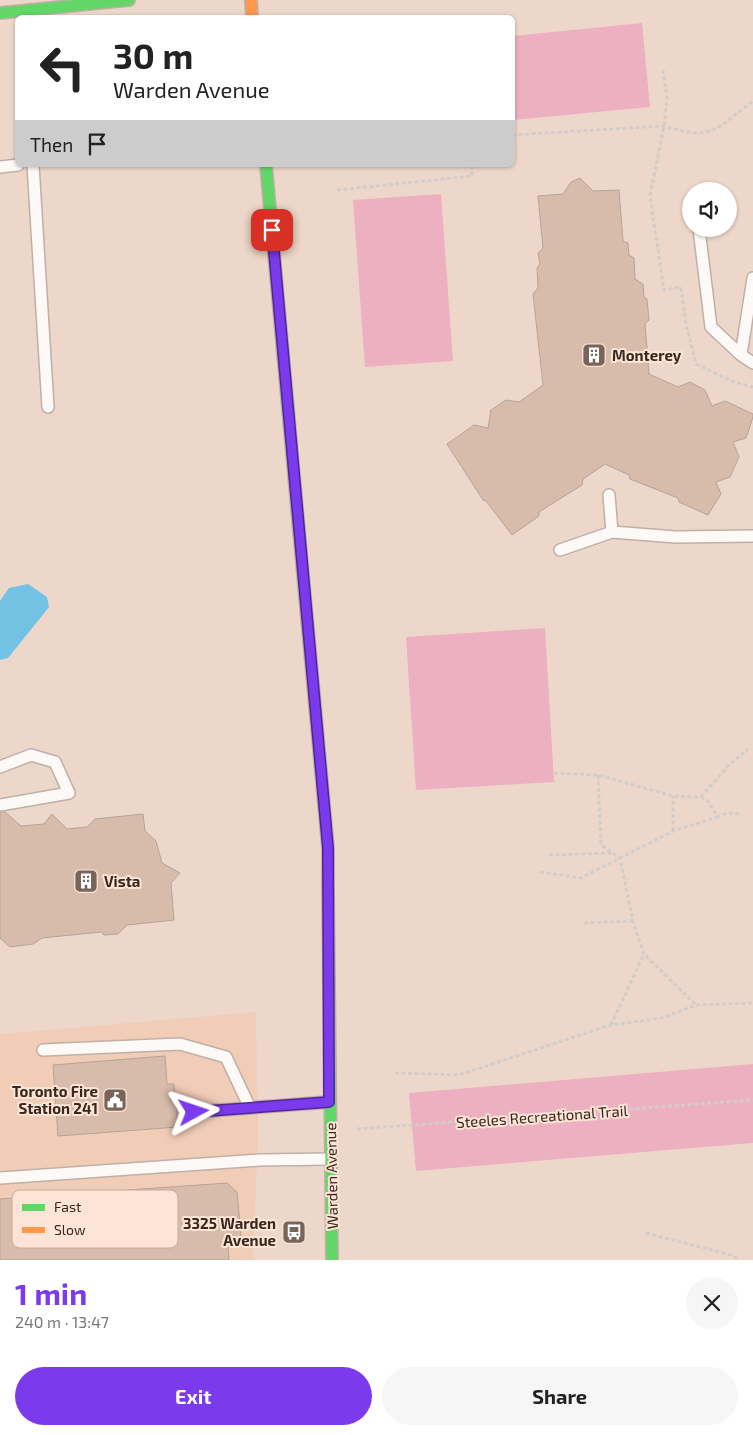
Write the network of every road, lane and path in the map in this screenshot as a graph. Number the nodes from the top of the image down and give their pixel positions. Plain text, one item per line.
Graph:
1 (129, 0) edge
2 (251, 0) edge
3 (0, 13) edge
4 (252, 15) edge
5 (663, 70) dead end
6 (753, 101) edge
7 (664, 126) junction
8 (515, 135) edge
9 (15, 165) edge
10 (0, 167) edge
11 (33, 167) edge
12 (266, 167) edge
13 (472, 167) edge
14 (337, 190) dead end
15 (700, 237) edge
16 (753, 278) edge
17 (741, 355) junction
18 (753, 363) edge
19 (753, 387) edge
20 (48, 407) dead end
21 (608, 495) dead end
22 (612, 532) junction
23 (753, 536) edge
24 (560, 550) dead end
25 (748, 749) dead end
26 (0, 766) edge
27 (554, 773) dead end
28 (598, 774) junction
29 (673, 796) junction
30 (701, 797) junction
31 (0, 805) edge
32 (742, 814) dead end
33 (718, 817) junction
34 (673, 831) junction
35 (613, 853) junction
36 (549, 855) dead end
37 (620, 858) junction
38 (540, 872) dead end
39 (633, 921) junction
40 (584, 924) dead end
41 (644, 954) junction
42 (753, 1003) edge
43 (696, 1005) junction
44 (611, 1025) junction
45 (43, 1050) dead end
46 (396, 1073) dead end
47 (753, 1100) edge
48 (329, 1102) junction
49 (250, 1108) junction
50 (194, 1112) dead end
51 (331, 1130) junction
52 (330, 1159) junction
53 (0, 1178) edge
54 (646, 1233) dead end
55 (332, 1260) edge
56 (739, 1260) edge

1 - 3 main road
2 - 4 main road
5 - 7 path
6 - 7 path
7 - 8 path
7 - 19 path
9 - 10 lane
11 - 20 lane
12 - 48 main road, Warden Avenue
13 - 14 path
15 - 17 lane
16 - 17 lane
17 - 18 lane
21 - 22 lane
22 - 23 lane
22 - 24 lane
25 - 30 path
26 - 31 lane
27 - 28 path
28 - 29 path
28 - 35 path
29 - 30 path
29 - 34 path
30 - 33 path
32 - 33 path
33 - 34 path
34 - 37 path
35 - 36 path
35 - 37 path
37 - 38 path
37 - 39 path
39 - 40 path
39 - 41 path
41 - 43 path
41 - 44 path
42 - 43 path
43 - 44 path
44 - 46 path
45 - 49 lane
47 - 51 path, Steeles Recreational Trail
48 - 49 lane
48 - 51 main road, Warden Avenue
49 - 50 lane
51 - 52 main road, Warden Avenue
52 - 53 lane
52 - 55 main road, Warden Avenue
54 - 56 path

